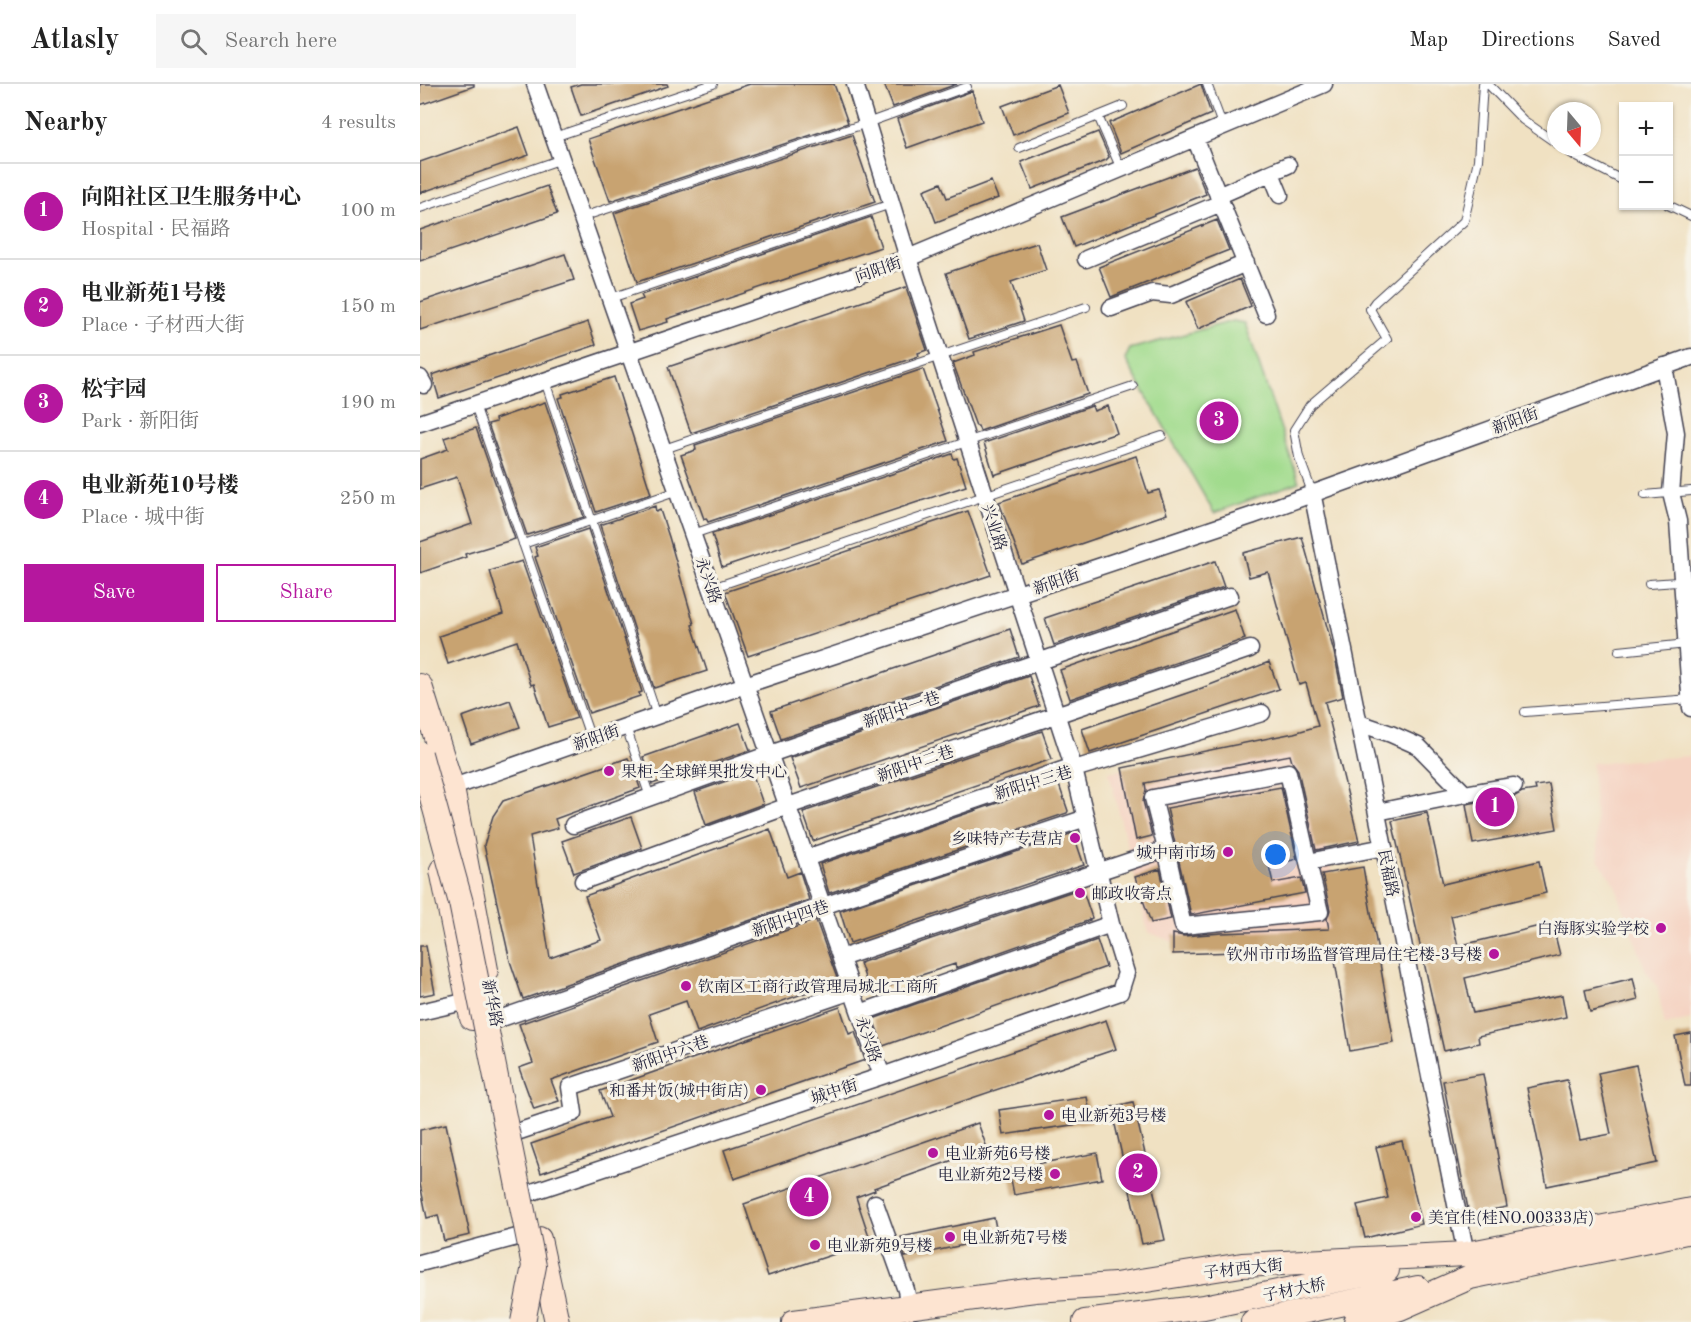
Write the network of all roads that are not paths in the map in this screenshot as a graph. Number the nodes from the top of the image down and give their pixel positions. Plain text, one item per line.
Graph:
1 (535, 84) edge
2 (713, 84) edge
3 (855, 84) edge
4 (1207, 84) edge
5 (1324, 84) edge
6 (1483, 84) edge
7 (1488, 84) edge
8 (967, 87) dead end
9 (1123, 106) dead end
10 (1098, 116) junction
11 (867, 123) junction
12 (1223, 127) junction
13 (554, 137) junction
14 (1547, 137) edge
15 (1195, 138) junction
16 (1019, 148) dead end
17 (1576, 156) edge
18 (561, 159) junction
19 (1287, 165) dead end
20 (1121, 169) junction
21 (1271, 172) junction
22 (1619, 179) edge
23 (1280, 195) dead end
24 (1220, 199) junction
25 (891, 204) junction
26 (1673, 207) edge
27 (420, 208) edge
28 (1691, 216) edge
29 (582, 217) junction
30 (908, 258) junction
31 (1086, 259) dead end
32 (1246, 263) junction
33 (611, 298) junction
34 (1086, 307) dead end
35 (1111, 308) dead end
36 (1266, 314) dead end
37 (630, 353) junction
38 (940, 356) junction
39 (1691, 357) edge
40 (1664, 366) junction
41 (545, 381) junction
42 (1133, 386) dead end
43 (475, 405) junction
44 (420, 423) edge
45 (1162, 436) dead end
46 (968, 441) junction
47 (664, 449) junction
48 (678, 491) junction
49 (1691, 491) edge
50 (1312, 492) junction
51 (1671, 493) junction
52 (985, 495) junction
53 (1646, 495) dead end
54 (592, 520) junction
55 (693, 534) junction
56 (523, 544) junction
57 (1687, 581) edge
58 (1649, 584) dead end
59 (712, 588) junction
60 (1017, 594) junction
61 (1230, 596) dead end
62 (1688, 644) edge
63 (1250, 650) dead end
64 (1619, 651) dead end
65 (1039, 662) junction
66 (746, 684) junction
67 (420, 686) edge
68 (1691, 702) edge
69 (1525, 712) dead end
70 (1262, 713) dead end
71 (1056, 715) junction
72 (657, 716) junction
73 (1359, 723) junction
74 (626, 727) junction
75 (591, 739) junction
76 (420, 754) edge
77 (770, 754) junction
78 (1074, 769) junction
79 (1514, 786) dead end
80 (452, 788) junction
81 (422, 790) edge
82 (1464, 793) junction
83 (650, 797) junction
84 (788, 806) junction
85 (1377, 812) junction
86 (1086, 818) junction
87 (573, 825) dead end
88 (1384, 847) junction
89 (1166, 849) junction
90 (806, 858) junction
91 (1308, 862) junction
92 (1099, 871) junction
93 (583, 881) dead end
94 (823, 906) junction
95 (1111, 924) junction
96 (841, 958) junction
97 (1126, 973) joint
98 (852, 991) junction
99 (468, 1001) junction
100 (420, 1012) edge
101 (860, 1013) junction
102 (496, 1020) junction
103 (882, 1076) junction
104 (517, 1132) junction
105 (529, 1193) junction
106 (875, 1203) dead end
107 (1691, 1210) edge
108 (1691, 1232) edge
109 (517, 1237) junction
110 (420, 1263) edge
111 (1468, 1266) junction
112 (909, 1306) junction
113 (523, 1322) edge
114 (532, 1322) edge
115 (557, 1322) edge
116 (794, 1322) edge
117 (1085, 1322) edge
118 (1252, 1322) edge
119 (1356, 1322) edge

1 - 13 street, 永兴路
2 - 13 lane
3 - 11 street, 兴业路
4 - 12 lane
5 - 12 street, 向阳街
6 - 50 lane
7 - 14 lane
8 - 11 lane
9 - 10 lane
10 - 16 lane
10 - 20 lane
11 - 25 street, 兴业路
11 - 29 lane
12 - 15 street, 向阳街
13 - 18 street, 永兴路
15 - 20 street, 向阳街
15 - 24 street
17 - 22 lane
18 - 27 lane
18 - 29 street, 永兴路
19 - 21 street
20 - 30 street, 向阳街
21 - 23 street
21 - 24 street
24 - 31 street
24 - 32 street
25 - 30 street, 兴业路
25 - 33 lane
26 - 28 lane
29 - 33 street, 永兴路
30 - 37 street, 向阳街
30 - 38 street, 兴业路
32 - 35 street
32 - 36 street
33 - 37 street, 永兴路
34 - 38 lane
37 - 41 street, 向阳街
37 - 47 street, 永兴路
38 - 46 street, 兴业路
38 - 47 lane
39 - 40 street, 新阳街
40 - 50 street, 新阳街
40 - 51 street
41 - 43 street, 向阳街
41 - 54 lane
42 - 46 lane
43 - 44 street, 向阳街
43 - 56 lane
45 - 52 lane
46 - 52 street, 兴业路
46 - 55 lane
47 - 48 street, 永兴路
48 - 54 lane
48 - 55 street, 永兴路
49 - 51 lane
50 - 60 street, 新阳街
50 - 73 street, 民福路
51 - 53 lane
51 - 57 street
52 - 59 lane
52 - 60 street, 兴业路
54 - 56 lane
54 - 72 lane
55 - 59 street, 永兴路
56 - 75 lane
57 - 58 lane
57 - 62 street
59 - 66 street, 永兴路
60 - 65 street, 兴业路
60 - 66 street, 新阳街
61 - 65 street, 新阳中一巷
62 - 64 lane
62 - 68 street
63 - 71 street, 新阳中二巷
65 - 71 street, 兴业路
65 - 77 street, 新阳中一巷
66 - 72 street, 新阳街
66 - 77 street, 永兴路
67 - 80 main road, 新华路
68 - 69 lane
70 - 78 street, 新阳中三巷
71 - 78 street, 兴业路
71 - 84 street, 新阳中二巷
72 - 74 street, 新阳街
73 - 82 street
73 - 85 street, 民福路
74 - 75 street, 新阳街
74 - 83 lane
75 - 80 street, 新阳街
76 - 113 main road, bridge
77 - 83 street, 新阳中一巷
77 - 84 street, 永兴路
78 - 86 street, 兴业路
78 - 90 street, 新阳中三巷
79 - 82 street
80 - 81 street, 新阳街
80 - 102 main road, 新华路
81 - 99 main road, 新华路
82 - 85 street
83 - 87 street, 新阳中一巷
84 - 90 street, 永兴路
84 - 93 street, 新阳中二巷
85 - 88 street, 民福路
86 - 92 street, 兴业路
86 - 94 street, 新阳中四巷
88 - 91 street
88 - 111 street, 民福路
89 - 91 street
89 - 91 street
89 - 92 street
90 - 94 street, 永兴路
92 - 95 street, 兴业路
92 - 96 street
94 - 96 street, 永兴路
94 - 102 street, 新阳中四巷
95 - 97 street, 兴业路
95 - 101 street
96 - 98 street, 永兴路
97 - 103 street, 城中街
98 - 101 street, 永兴路
98 - 104 street, 新阳中六巷
99 - 100 street
99 - 109 main road, 新华路
101 - 103 street, 永兴路
102 - 104 main road, 新华路
103 - 105 street, 城中街
104 - 105 main road, 新华路
105 - 115 main road, 新华路
106 - 112 street
107 - 111 main road, 子材西大街
108 - 111 main road, 子材西大街
109 - 110 street
109 - 114 main road, 新华路
111 - 112 main road, 子材西大街
111 - 117 main road, 子材大桥
111 - 118 main road, 子材大桥
111 - 119 main road, 子材西大街
112 - 116 main road, 子材西大街

